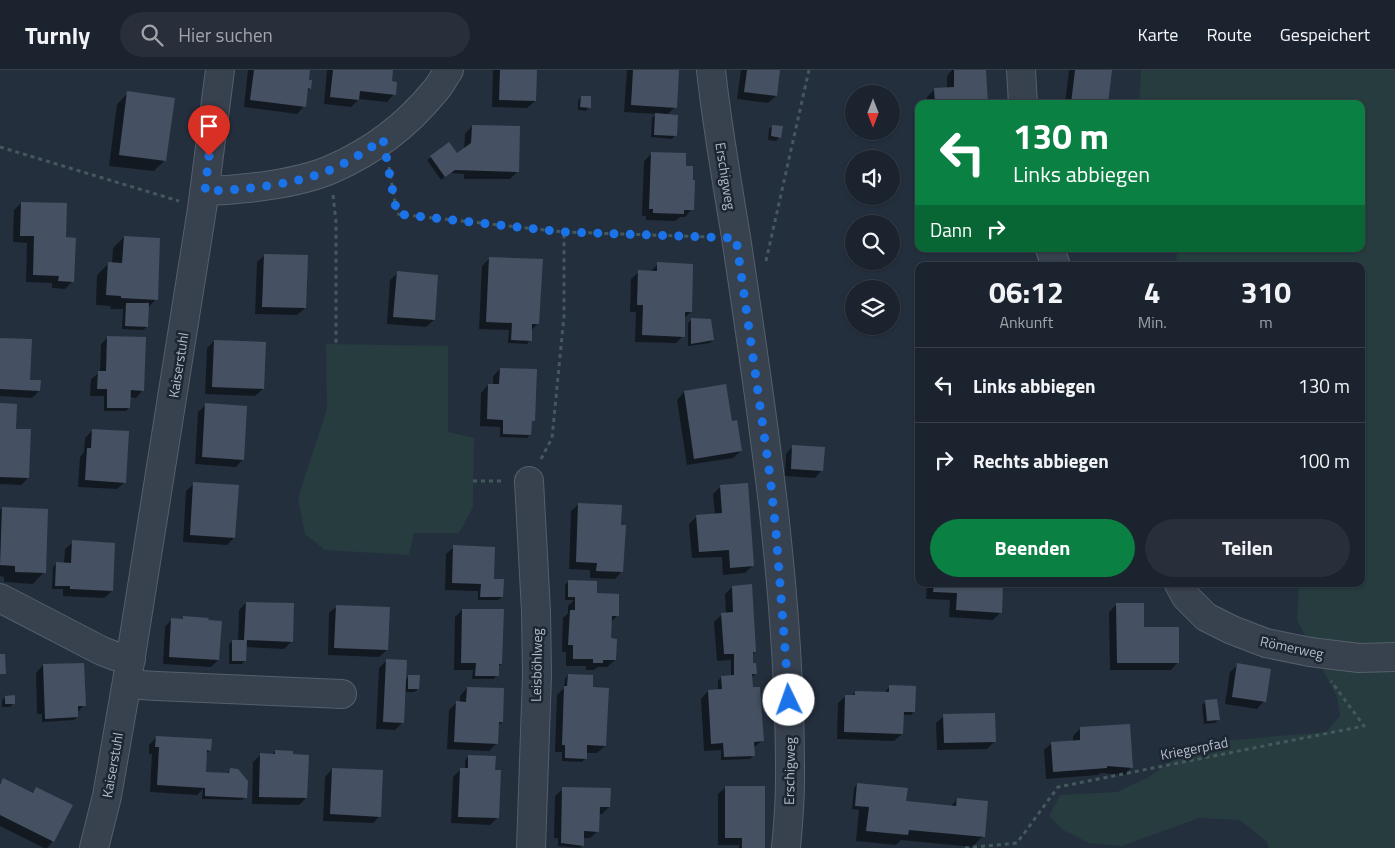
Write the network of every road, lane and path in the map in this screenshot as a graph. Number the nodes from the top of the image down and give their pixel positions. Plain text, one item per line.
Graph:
1 (220, 70) edge
2 (449, 70) edge
3 (711, 70) edge
4 (809, 70) edge
5 (1021, 70) edge
6 (1023, 100) edge
7 (383, 139) junction
8 (0, 147) edge
9 (330, 170) junction
10 (204, 200) junction
11 (564, 232) junction
12 (736, 238) junction
13 (743, 289) junction
14 (336, 345) dead end
15 (473, 481) dead end
16 (529, 481) junction
17 (1180, 587) edge
18 (0, 598) edge
19 (1310, 652) junction
20 (1395, 657) edge
21 (129, 670) junction
22 (342, 694) dead end
23 (94, 848) edge
24 (531, 848) edge
25 (786, 848) edge
26 (966, 848) edge

1 - 10 street, Kaiserstuhl
2 - 7 street
3 - 12 street, Erschigweg
4 - 13 path
5 - 6 street
7 - 9 street
7 - 11 path
8 - 10 path
9 - 10 street
9 - 14 path
10 - 21 street, Kaiserstuhl
11 - 12 path
11 - 16 path
12 - 13 street, Erschigweg
13 - 25 street, Erschigweg
15 - 16 path
16 - 24 street, Leisböhlweg
17 - 19 street, Römerweg
18 - 21 street
19 - 20 street, Römerweg
19 - 26 path, Kriegerpfad
21 - 22 street
21 - 23 street, Kaiserstuhl

